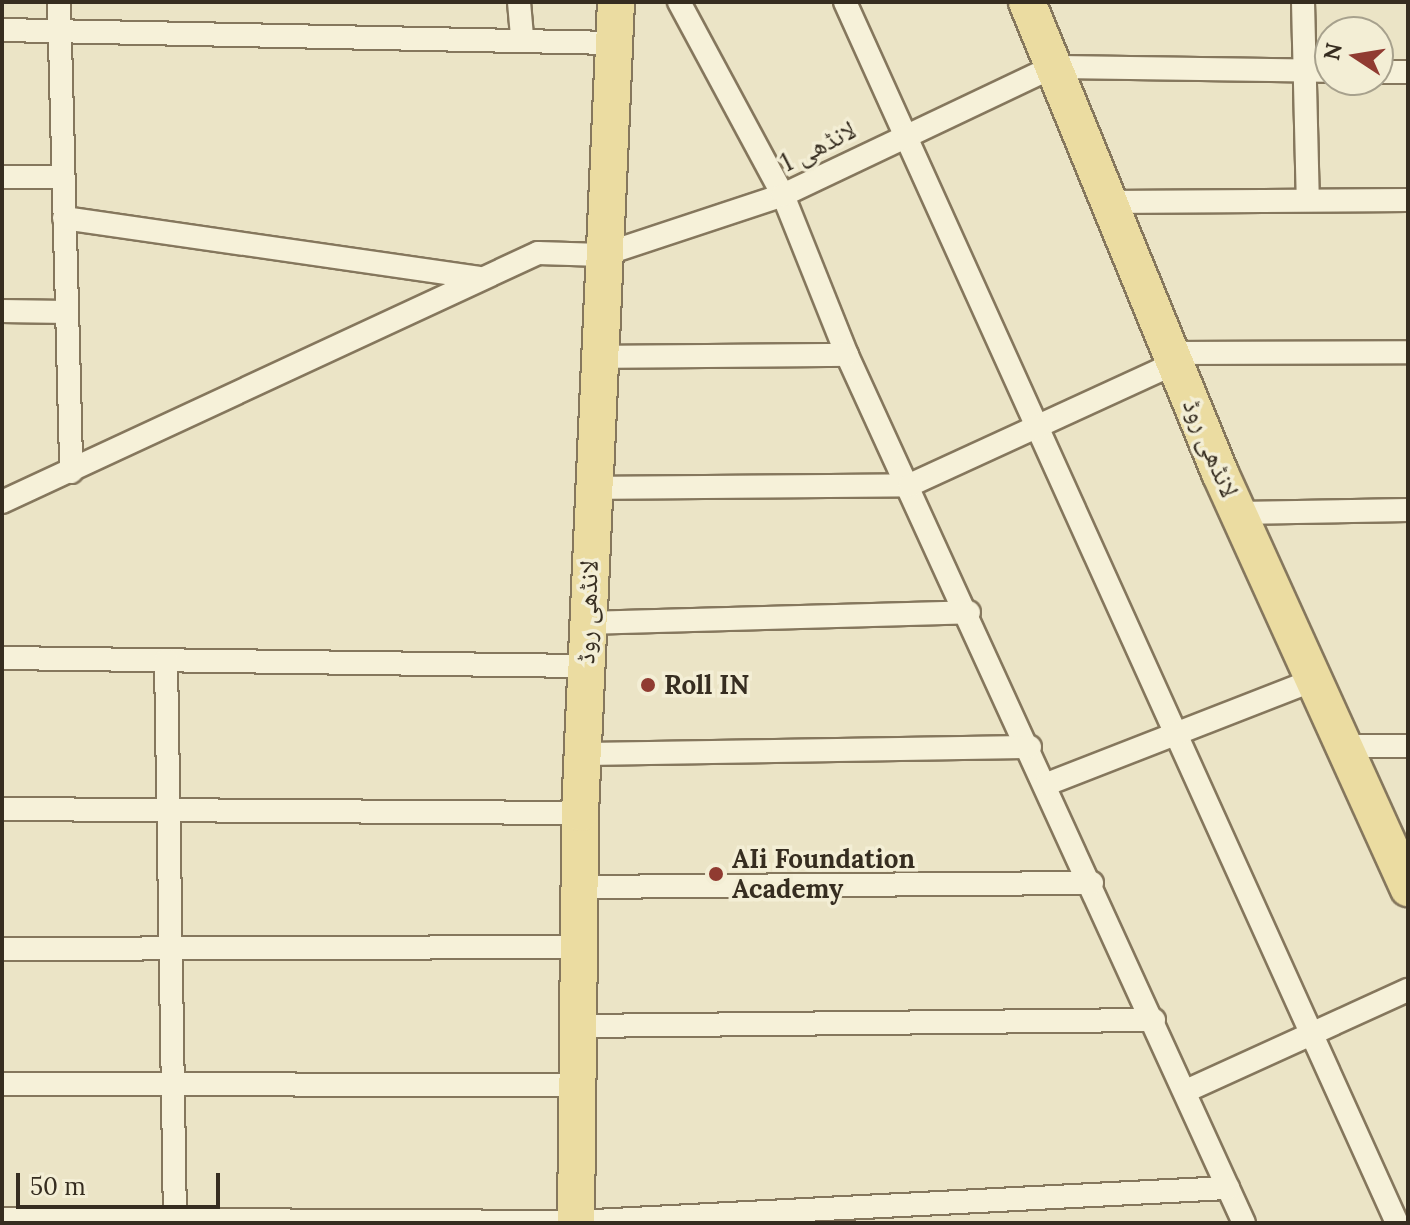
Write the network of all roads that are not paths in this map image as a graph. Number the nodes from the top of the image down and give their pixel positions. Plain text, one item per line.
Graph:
1 (59, 2) edge
2 (519, 2) edge
3 (616, 2) edge
4 (679, 2) edge
5 (845, 2) edge
6 (1027, 2) edge
7 (1303, 2) edge
8 (60, 26) junction
9 (2, 30) edge
10 (522, 40) junction
11 (613, 43) junction
12 (1053, 67) junction
13 (1304, 71) junction
14 (1314, 71) edge
15 (905, 132) junction
16 (2, 177) edge
17 (63, 177) junction
18 (783, 195) junction
19 (1308, 200) junction
20 (1408, 200) edge
21 (1108, 202) junction
22 (64, 218) junction
23 (602, 255) junction
24 (478, 278) junction
25 (2, 311) edge
26 (67, 312) junction
27 (1408, 352) edge
28 (847, 355) junction
29 (597, 357) junction
30 (1173, 358) junction
31 (1037, 427) junction
32 (71, 472) junction
33 (910, 485) junction
34 (592, 488) junction
35 (2, 502) edge
36 (1408, 510) edge
37 (1238, 513) junction
38 (969, 612) junction
39 (587, 623) junction
40 (2, 658) edge
41 (166, 660) junction
42 (585, 666) junction
43 (1314, 680) junction
44 (1176, 734) junction
45 (1344, 746) junction
46 (1408, 746) edge
47 (1030, 747) junction
48 (582, 754) junction
49 (1047, 784) junction
50 (2, 809) edge
51 (169, 811) junction
52 (580, 813) junction
53 (1092, 883) junction
54 (578, 887) junction
55 (1408, 888) edge
56 (578, 947) junction
57 (2, 949) edge
58 (172, 950) junction
59 (1408, 990) edge
60 (1154, 1020) junction
61 (577, 1026) junction
62 (1312, 1034) junction
63 (2, 1084) edge
64 (173, 1084) junction
65 (577, 1085) junction
66 (1186, 1091) junction
67 (1228, 1188) junction
68 (2, 1219) edge
69 (175, 1221) edge
70 (576, 1223) edge
71 (1244, 1223) edge
72 (1397, 1223) edge

1 - 8 street
2 - 10 street
3 - 11 main road, لانڈھی روڈ
4 - 18 street
5 - 15 street
6 - 12 main road, لانڈھی روڈ
7 - 13 street
8 - 9 street
8 - 10 street
8 - 17 street
10 - 11 street
11 - 23 main road, لانڈھی روڈ
12 - 13 street
12 - 15 street, لانڈھی 1
12 - 21 main road, لانڈھی روڈ
13 - 14 street
13 - 19 street
15 - 18 street, لانڈھی 1
15 - 31 street
16 - 17 street
17 - 22 street
18 - 23 street, لانڈھی 1
18 - 28 street
19 - 20 street
19 - 21 street
21 - 30 main road, لانڈھی روڈ
22 - 24 street
22 - 26 street
23 - 24 street
23 - 29 main road, لانڈھی روڈ
24 - 32 street
25 - 26 street
26 - 32 street
27 - 30 street
28 - 29 street
28 - 33 street
29 - 34 main road, لانڈھی روڈ
30 - 31 street
30 - 37 main road, لانڈھی روڈ
31 - 33 street
31 - 44 street
32 - 35 street
33 - 34 street
33 - 38 street
34 - 39 main road, لانڈھی روڈ
36 - 37 street
37 - 43 main road, لانڈھی روڈ
38 - 39 street
38 - 47 street
39 - 42 main road, لانڈھی روڈ
40 - 41 street
41 - 42 street
41 - 51 street
42 - 48 main road, لانڈھی روڈ
43 - 44 street
43 - 45 main road, لانڈھی روڈ
44 - 49 street
44 - 62 street
45 - 46 street
45 - 55 main road, لانڈھی روڈ
47 - 48 street
47 - 49 street
48 - 52 main road, لانڈھی روڈ
49 - 53 street
50 - 51 street
51 - 52 street
51 - 58 street
52 - 54 main road, لانڈھی روڈ
53 - 54 street
53 - 60 street
54 - 56 main road, لانڈھی روڈ
56 - 58 street
56 - 61 main road, لانڈھی روڈ
57 - 58 street
58 - 64 street
59 - 62 street
60 - 61 street
60 - 66 street
61 - 65 main road, لانڈھی روڈ
62 - 66 street
62 - 72 street
63 - 64 street
64 - 65 street
64 - 69 street
65 - 70 main road, لانڈھی روڈ
66 - 67 street
67 - 70 street
67 - 71 street
68 - 69 street
69 - 70 street

